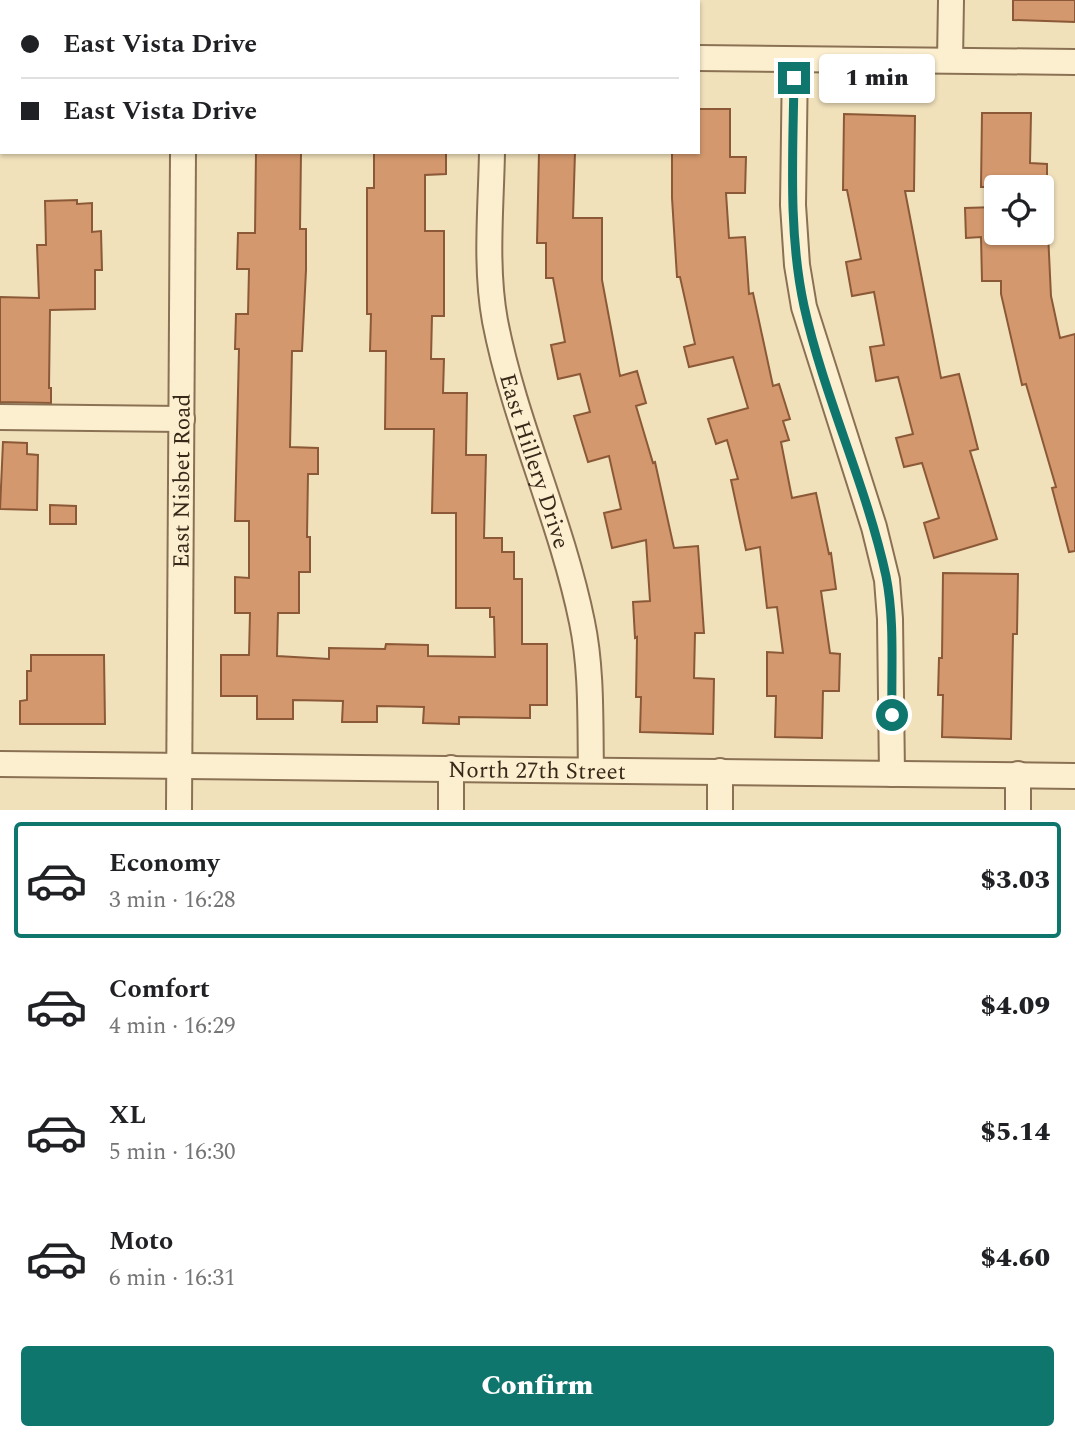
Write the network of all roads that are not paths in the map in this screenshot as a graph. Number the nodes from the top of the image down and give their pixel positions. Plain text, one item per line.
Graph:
1 (951, 0) edge
2 (700, 58) edge
3 (795, 60) junction
4 (950, 60) junction
5 (1075, 62) edge
6 (183, 154) edge
7 (492, 154) edge
8 (0, 417) edge
9 (181, 419) junction
10 (0, 764) edge
11 (179, 766) junction
12 (451, 768) junction
13 (591, 769) junction
14 (720, 771) junction
15 (892, 774) junction
16 (1018, 774) junction
17 (1075, 776) edge
18 (179, 810) edge
19 (451, 810) edge
20 (720, 810) edge
21 (1018, 810) edge

1 - 4 street
2 - 3 street
3 - 4 street
3 - 15 street
4 - 5 street
6 - 9 street, East Nisbet Road
7 - 13 street, East Hillery Drive
8 - 9 street
9 - 11 street, East Nisbet Road
10 - 11 street, North 27th Street
11 - 12 street, North 27th Street
11 - 18 street, East Nisbet Road
12 - 13 street, North 27th Street
12 - 19 street
13 - 14 street, North 27th Street
14 - 15 street, North 27th Street
14 - 20 street
15 - 16 street, North 27th Street
16 - 17 street, North 27th Street
16 - 21 street

